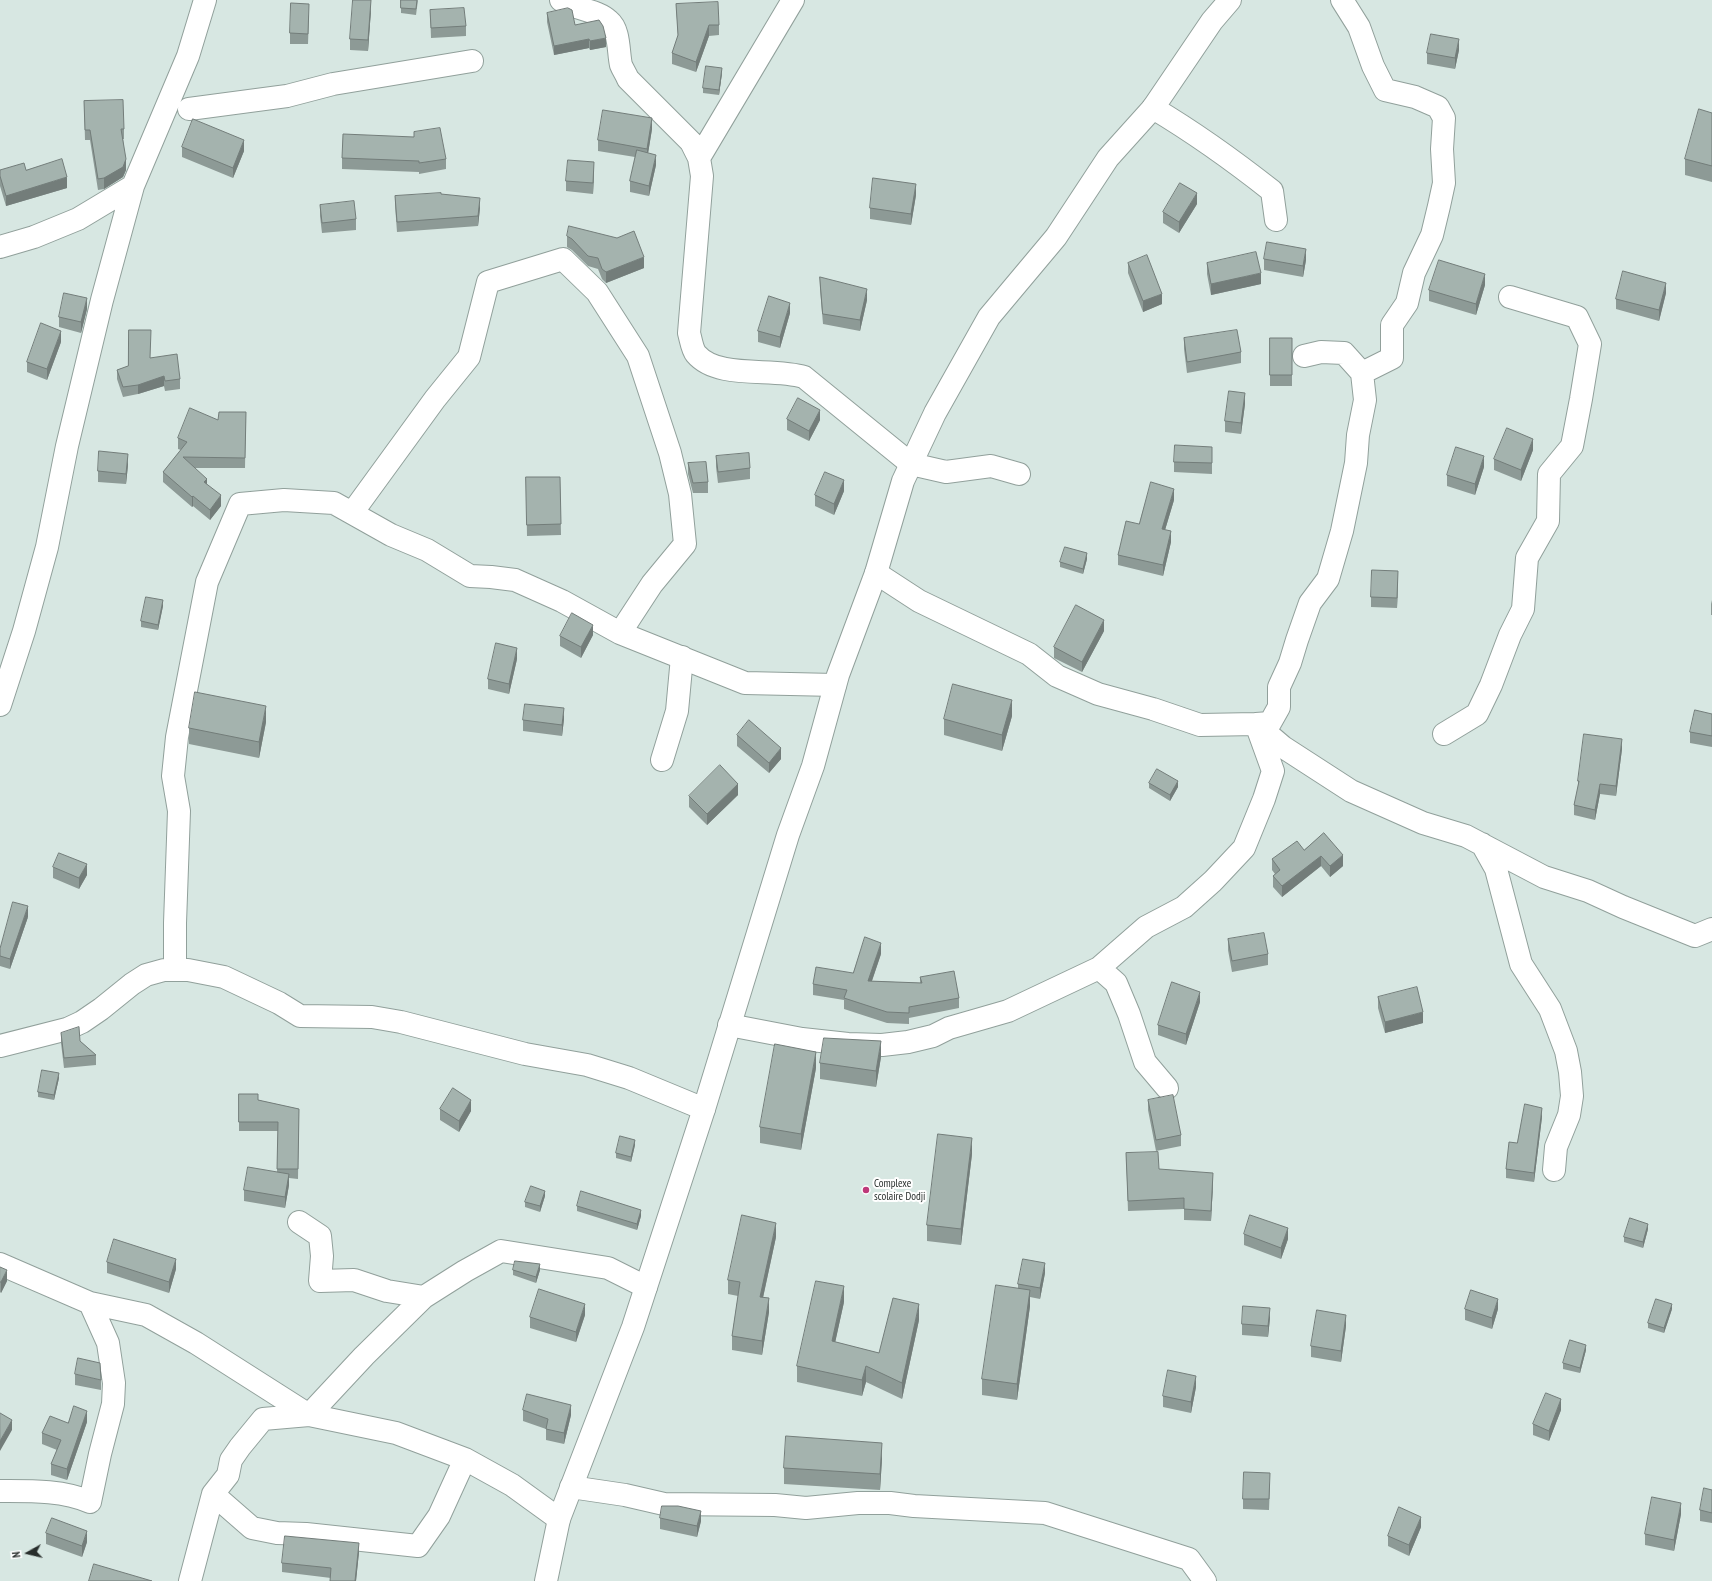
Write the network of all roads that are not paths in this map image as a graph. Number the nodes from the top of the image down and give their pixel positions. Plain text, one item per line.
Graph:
1 (205, 0) edge
2 (561, 0) edge
3 (793, 0) edge
4 (1230, 0) edge
5 (1342, 0) edge
6 (472, 62) dead end
7 (1153, 108) junction
8 (189, 109) dead end
9 (699, 158) junction
10 (133, 186) junction
11 (1276, 220) dead end
12 (0, 247) edge
13 (1510, 297) dead end
14 (1304, 356) dead end
15 (1362, 373) junction
16 (911, 464) junction
17 (1019, 474) dead end
18 (352, 513) junction
19 (876, 573) junction
20 (620, 633) junction
21 (682, 656) junction
22 (835, 685) junction
23 (0, 706) edge
24 (1256, 724) junction
25 (1444, 734) dead end
26 (662, 760) dead end
27 (1482, 844) junction
28 (1712, 929) edge
29 (1099, 968) junction
30 (175, 969) junction
31 (729, 1025) junction
32 (0, 1046) edge
33 (1167, 1088) dead end
34 (704, 1109) junction
35 (1554, 1170) dead end
36 (299, 1222) dead end
37 (0, 1264) edge
38 (646, 1287) junction
39 (424, 1297) junction
40 (90, 1303) junction
41 (309, 1415) junction
42 (465, 1459) junction
43 (572, 1488) junction
44 (0, 1491) edge
45 (213, 1494) junction
46 (560, 1520) junction
47 (190, 1581) edge
48 (546, 1581) edge
49 (1205, 1581) edge

1 - 10 street
2 - 9 street
3 - 9 street
4 - 7 street
5 - 15 street
6 - 8 street
7 - 11 street
7 - 16 street
9 - 16 street
10 - 12 street
10 - 23 street
13 - 25 street
14 - 15 street
15 - 24 street
16 - 17 street
16 - 19 street
18 - 20 street
18 - 20 street
18 - 30 street
19 - 22 street
19 - 24 street
20 - 21 street
21 - 22 street
21 - 26 street
22 - 31 street
24 - 27 street
24 - 29 street
27 - 28 street
27 - 35 street
29 - 31 street
29 - 33 street
30 - 32 street
30 - 34 street
31 - 34 street
34 - 38 street
36 - 39 street
37 - 40 street
38 - 39 street
38 - 43 street
39 - 41 street
40 - 41 street
40 - 44 street
41 - 42 street
41 - 45 street
42 - 45 street
42 - 46 street
43 - 46 street
43 - 49 street
45 - 47 street
46 - 48 street

